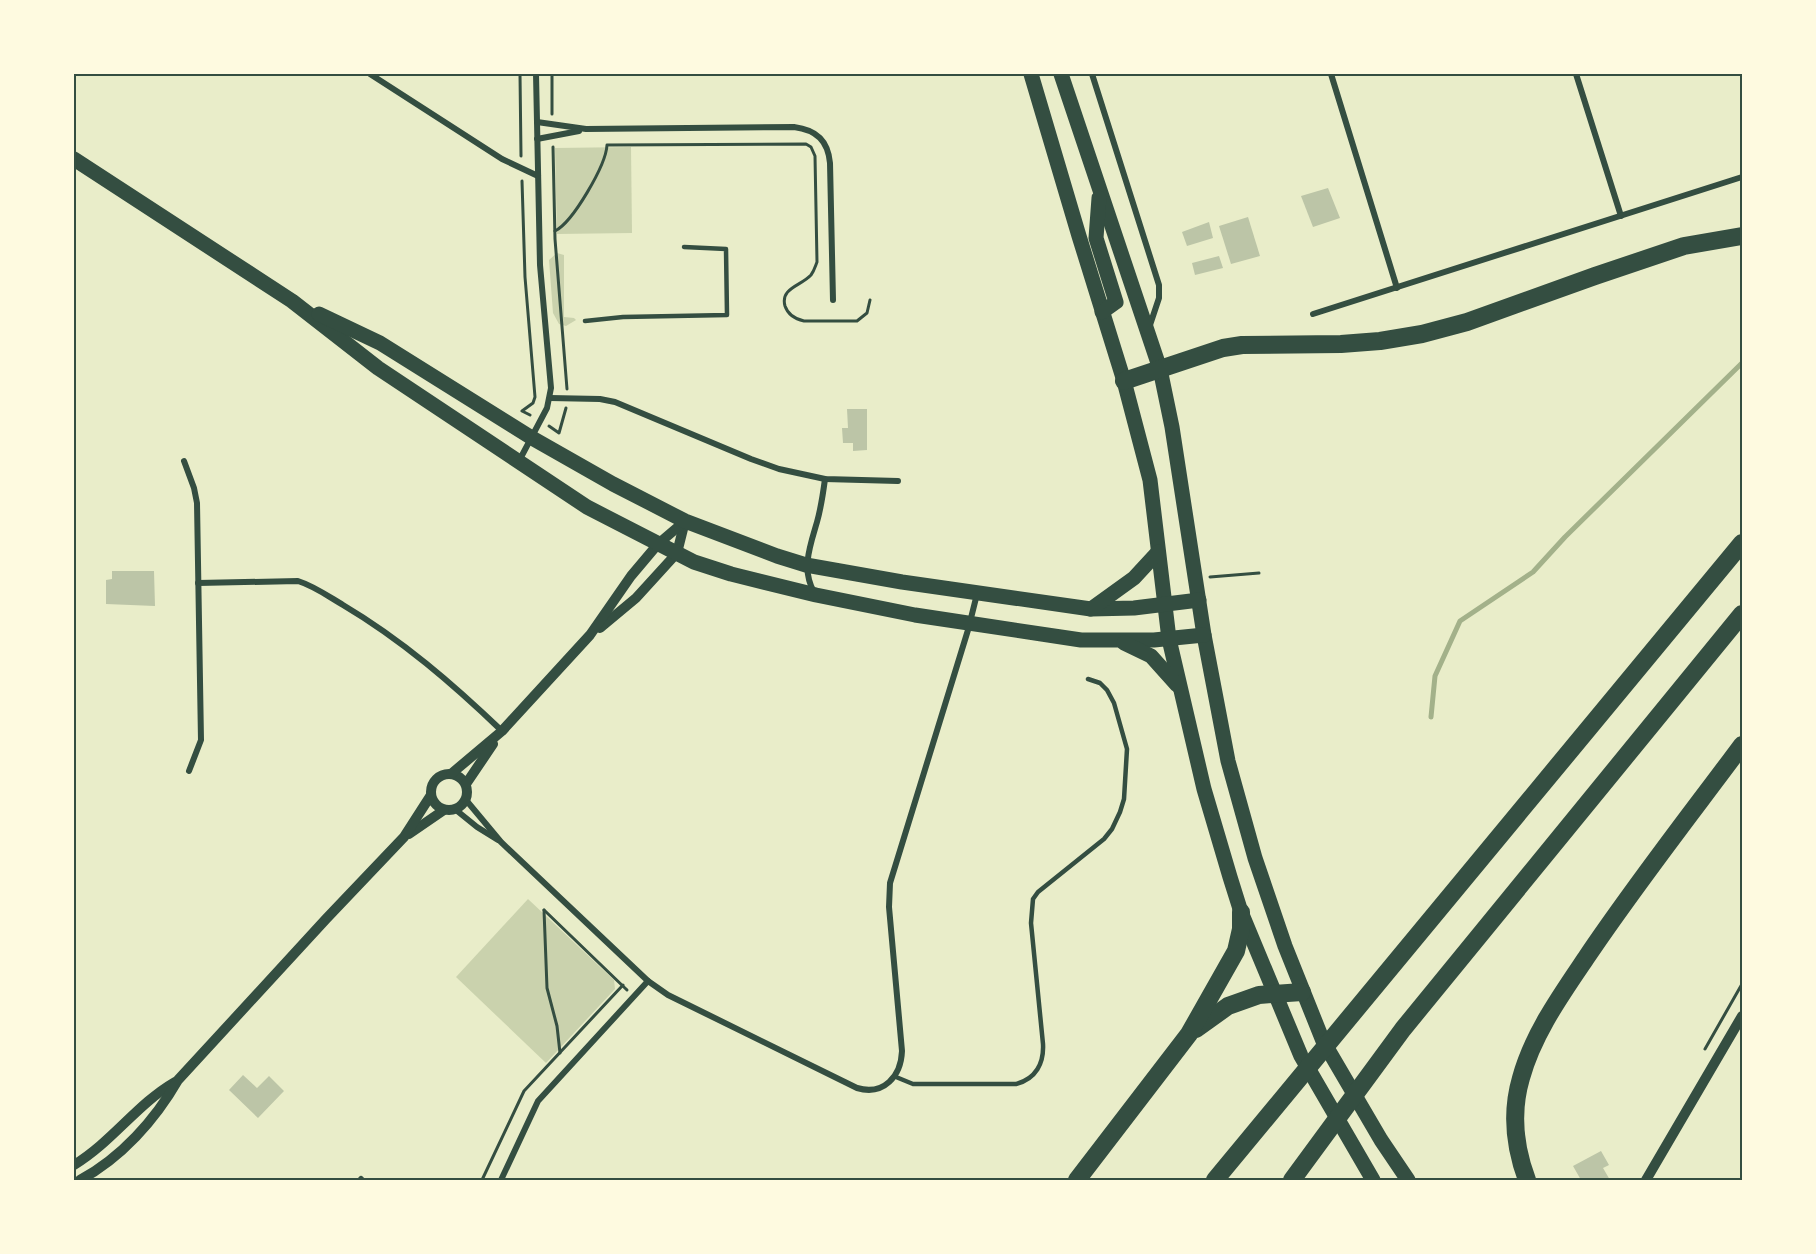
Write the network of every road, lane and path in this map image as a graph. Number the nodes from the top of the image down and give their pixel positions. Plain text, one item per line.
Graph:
1 (370, 74) edge
2 (536, 74) edge
3 (552, 74) edge
4 (1031, 74) edge
5 (1061, 74) edge
6 (1092, 74) edge
7 (1331, 74) edge
8 (1576, 74) edge
9 (537, 122) junction
10 (553, 124) junction
11 (586, 129) junction
12 (553, 136) junction
13 (537, 139) junction
14 (74, 159) edge
15 (538, 176) junction
16 (1743, 177) edge
17 (1100, 192) junction
18 (1621, 216) junction
19 (1743, 236) edge
20 (684, 247) dead end
21 (1397, 288) junction
22 (833, 300) dead end
23 (870, 300) dead end
24 (292, 301) junction
25 (1102, 312) junction
26 (1313, 315) dead end
27 (585, 321) dead end
28 (1147, 333) junction
29 (1160, 369) junction
30 (1124, 381) junction
31 (550, 398) junction
32 (532, 438) junction
33 (184, 461) dead end
34 (519, 462) junction
35 (825, 479) junction
36 (898, 481) dead end
37 (685, 521) junction
38 (1743, 543) edge
39 (658, 544) junction
40 (1158, 552) junction
41 (677, 553) junction
42 (806, 565) junction
43 (198, 583) junction
44 (977, 593) junction
45 (816, 596) junction
46 (1199, 600) junction
47 (1164, 604) junction
48 (1091, 609) junction
49 (1743, 614) edge
50 (970, 623) junction
51 (590, 635) junction
52 (1204, 635) junction
53 (1169, 639) junction
54 (1120, 641) junction
55 (1088, 679) dead end
56 (1179, 688) junction
57 (502, 731) junction
58 (1743, 745) edge
59 (189, 771) dead end
60 (452, 774) junction
61 (466, 784) junction
62 (431, 795) junction
63 (466, 800) junction
64 (450, 810) junction
65 (404, 837) junction
66 (501, 842) junction
67 (1241, 912) junction
68 (648, 981) junction
69 (623, 985) junction
70 (1302, 992) junction
71 (1274, 993) junction
72 (633, 997) junction
73 (1743, 1016) edge
74 (1189, 1034) junction
75 (560, 1053) junction
76 (896, 1077) junction
77 (178, 1080) junction
78 (74, 1165) edge
79 (80, 1180) edge
80 (482, 1180) edge
81 (501, 1180) edge
82 (1077, 1180) edge
83 (1215, 1180) edge
84 (1292, 1180) edge
85 (1373, 1180) edge
86 (1408, 1180) edge
87 (1527, 1180) edge
88 (1646, 1180) edge

1 - 15 street
2 - 9 street
3 - 10 path
4 - 25 main road
5 - 17 main road
6 - 28 street
7 - 21 street
8 - 18 street
9 - 10 street
9 - 13 street
10 - 11 street
11 - 12 street
11 - 22 street
12 - 13 street
12 - 23 path
13 - 15 street
14 - 24 main road
15 - 31 street
16 - 18 street
17 - 25 main road
17 - 28 main road
18 - 21 street
19 - 29 highway
20 - 27 lane
21 - 26 street
24 - 32 main road
24 - 34 main road
25 - 30 main road
28 - 29 main road
29 - 30 highway
29 - 46 main road
30 - 40 main road
31 - 32 street
31 - 35 street
32 - 34 street
32 - 37 main road
33 - 43 street
34 - 39 main road
35 - 36 street
35 - 42 street
37 - 39 street
37 - 41 street
37 - 42 main road
38 - 83 highway
39 - 41 main road
39 - 51 street
40 - 47 main road
40 - 48 main road
41 - 45 main road
41 - 51 street
42 - 44 main road
42 - 45 street
43 - 57 street
43 - 59 street
44 - 48 main road
44 - 50 street
45 - 50 main road
46 - 47 main road
46 - 52 main road
47 - 48 main road
47 - 53 main road
49 - 84 highway
50 - 54 main road
50 - 76 street
51 - 57 street
52 - 53 main road
52 - 70 main road
53 - 54 main road
53 - 56 main road
54 - 56 main road
55 - 76 lane
56 - 67 main road
57 - 60 street
57 - 61 street
58 - 87 highway
60 - 61 street
60 - 62 street
61 - 63 street
62 - 64 street
62 - 65 street
63 - 64 street
63 - 66 street
64 - 65 street
64 - 66 street
65 - 77 street
66 - 68 street
67 - 71 main road
67 - 74 highway
68 - 72 street
68 - 76 street
69 - 72 path
69 - 75 path
69 - 75 path
70 - 71 highway
70 - 86 main road
71 - 74 highway
71 - 85 main road
72 - 81 street
73 - 88 street
74 - 82 highway
75 - 80 path
77 - 78 street
77 - 79 street

